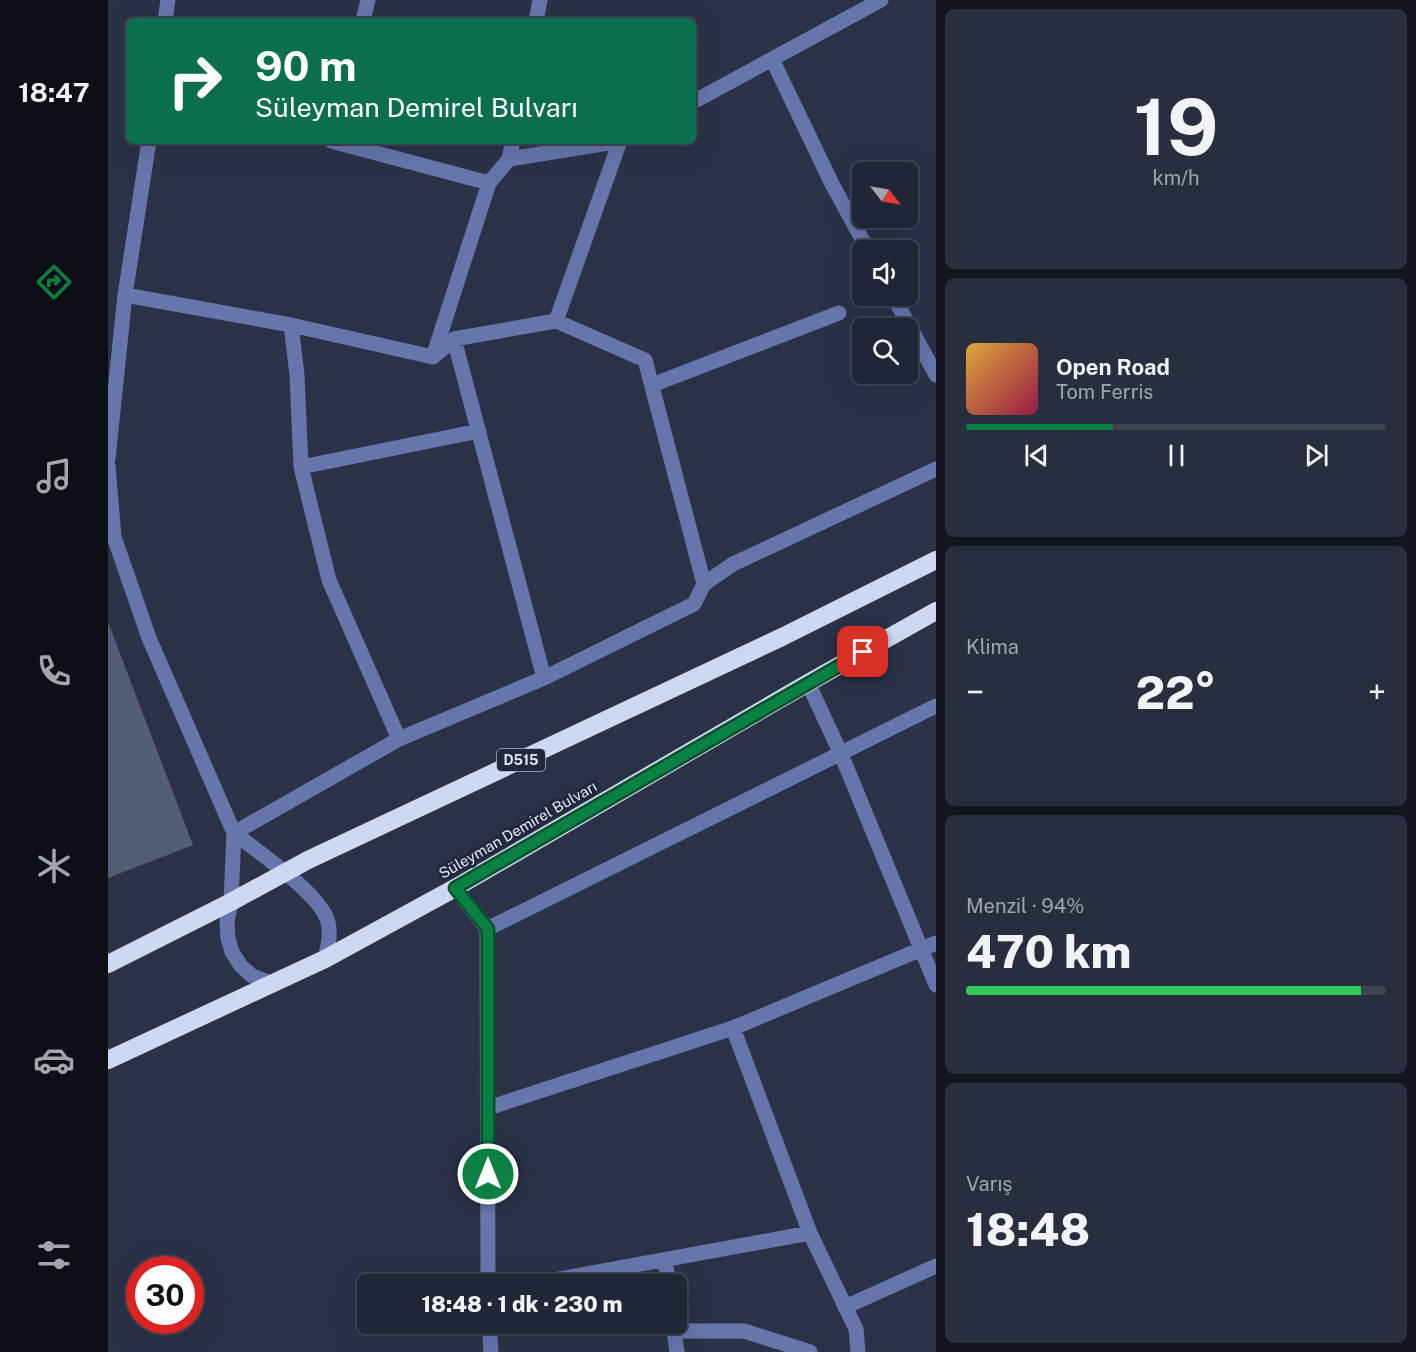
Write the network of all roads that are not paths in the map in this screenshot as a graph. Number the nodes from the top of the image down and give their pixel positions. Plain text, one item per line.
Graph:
1 (168, 0) edge
2 (368, 0) edge
3 (540, 0) edge
4 (881, 0) edge
5 (165, 18) edge
6 (364, 18) edge
7 (537, 18) edge
8 (772, 59) junction
9 (696, 100) edge
10 (148, 144) edge
11 (343, 144) edge
12 (512, 144) edge
13 (602, 144) edge
14 (620, 144) edge
15 (509, 159) junction
16 (489, 183) junction
17 (863, 240) edge
18 (125, 295) junction
19 (898, 306) edge
20 (839, 313) dead end
21 (556, 321) junction
22 (291, 325) junction
23 (454, 339) junction
24 (433, 357) junction
25 (936, 375) edge
26 (652, 385) junction
27 (479, 431) junction
28 (108, 459) edge
29 (108, 465) edge
30 (302, 467) junction
31 (936, 469) edge
32 (936, 560) edge
33 (704, 584) junction
34 (936, 611) edge
35 (544, 678) junction
36 (808, 683) junction
37 (936, 706) edge
38 (399, 739) junction
39 (841, 754) junction
40 (234, 833) junction
41 (285, 874) junction
42 (455, 888) junction
43 (231, 902) junction
44 (488, 929) junction
45 (936, 943) edge
46 (922, 950) junction
47 (325, 958) junction
48 (108, 964) edge
49 (271, 983) junction
50 (936, 985) edge
51 (734, 1028) junction
52 (108, 1060) edge
53 (488, 1108) junction
54 (810, 1233) junction
55 (665, 1260) junction
56 (936, 1266) edge
57 (488, 1274) edge
58 (587, 1274) edge
59 (667, 1274) edge
60 (845, 1307) junction
61 (687, 1328) edge
62 (490, 1334) edge
63 (675, 1334) edge
64 (491, 1352) edge
65 (677, 1352) edge
66 (810, 1352) edge
67 (858, 1352) edge

1 - 5 street
2 - 6 street
3 - 7 street
4 - 8 street
8 - 9 street
8 - 17 street
10 - 18 street
11 - 16 street
12 - 15 street
13 - 15 street
14 - 21 street
15 - 16 street
16 - 24 street
18 - 22 street
18 - 28 street
19 - 25 street
20 - 26 street
21 - 23 street
21 - 26 street
22 - 24 street
22 - 30 street
23 - 24 street
23 - 27 street
26 - 33 street
27 - 30 street
27 - 35 street
29 - 40 street
30 - 38 street
31 - 33 street
32 - 41 highway, D515
33 - 35 street
34 - 36 highway, Süleyman Demirel Bulvarı
35 - 38 street
36 - 39 street
36 - 42 highway, Süleyman Demirel Bulvarı
37 - 39 street
38 - 40 street
39 - 44 street
39 - 46 street
40 - 41 street
40 - 43 street
41 - 43 highway, D515
41 - 47 street
42 - 44 street
42 - 47 highway, Süleyman Demirel Bulvarı
43 - 48 highway, D515
43 - 49 street
44 - 53 street
45 - 46 street
46 - 50 street
46 - 51 street
47 - 49 highway, Süleyman Demirel Bulvarı
49 - 52 highway, Süleyman Demirel Bulvarı
51 - 53 street
51 - 54 street
53 - 57 street
54 - 55 street
54 - 60 street
55 - 58 street
55 - 59 street
56 - 60 street
60 - 67 street
61 - 66 street
62 - 64 street
63 - 65 street

